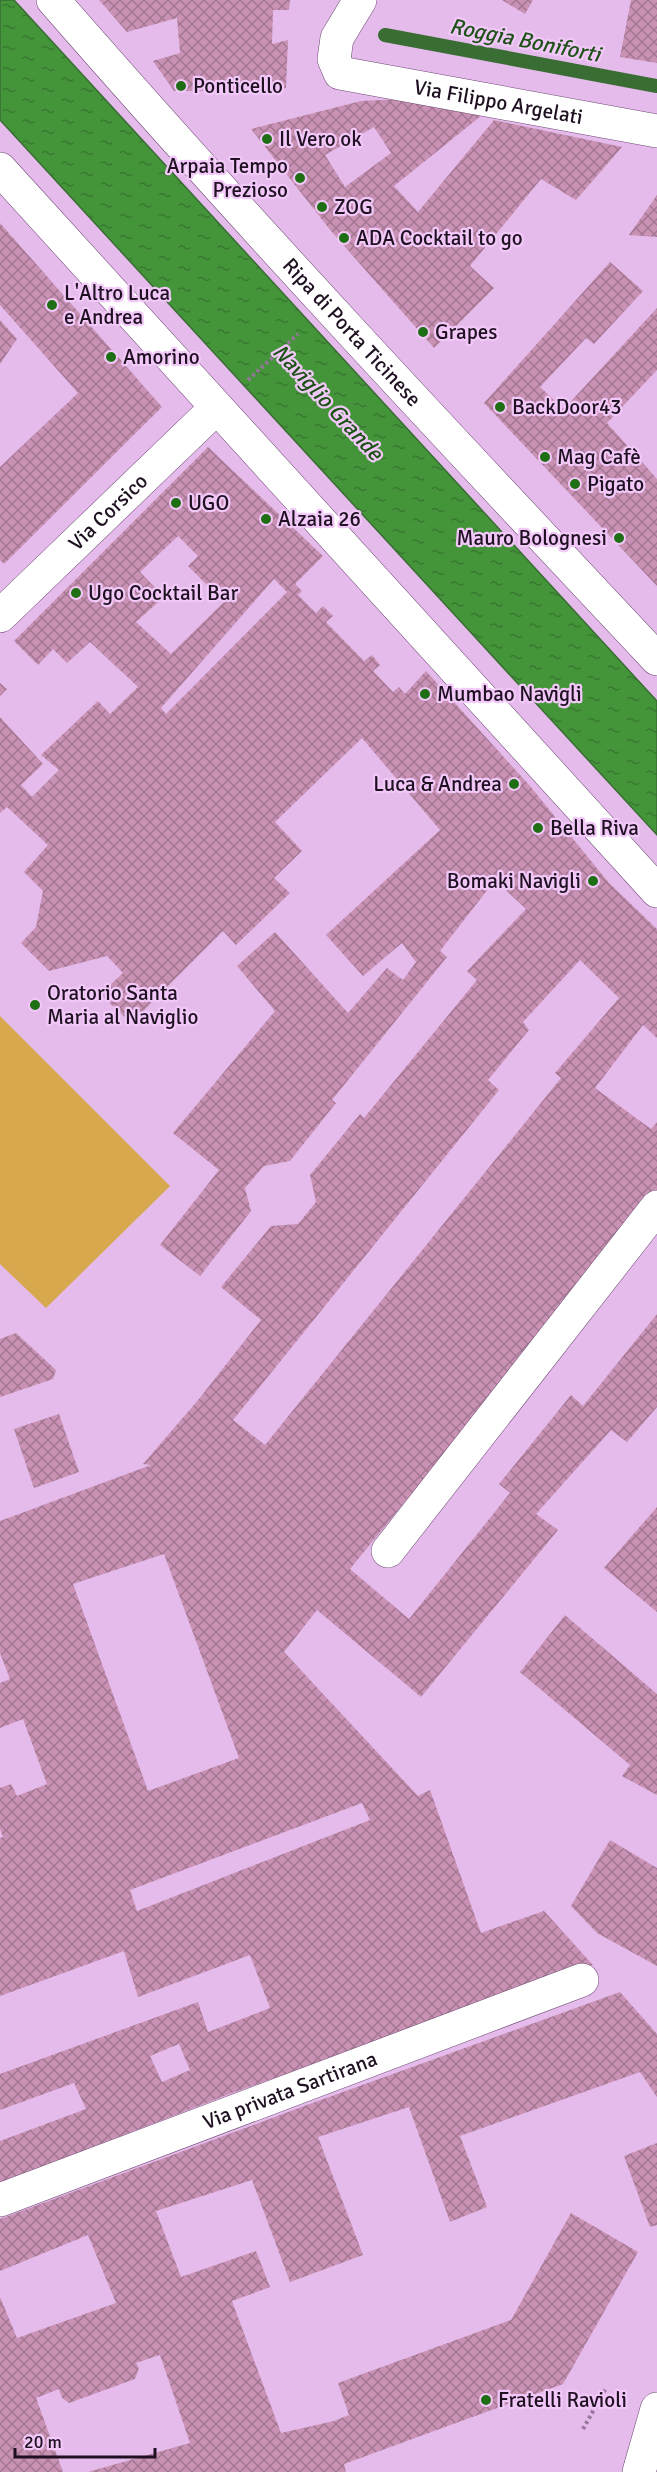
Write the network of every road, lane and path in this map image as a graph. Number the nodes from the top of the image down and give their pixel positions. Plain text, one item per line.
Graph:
1 (53, 0) edge
2 (360, 0) edge
3 (657, 131) edge
4 (0, 169) edge
5 (286, 344) dead end
6 (241, 387) dead end
7 (216, 408) junction
8 (0, 616) edge
9 (657, 659) edge
10 (657, 891) edge
11 (657, 1207) edge
12 (388, 1551) dead end
13 (582, 1980) dead end
14 (0, 2200) edge
15 (606, 2388) dead end
16 (657, 2409) edge
17 (583, 2429) dead end
18 (639, 2472) edge

1 - 9 street, Ripa di Porta Ticinese
2 - 3 street, Via Filippo Argelati
4 - 7 street
5 - 6 path
7 - 8 street, Via Corsico
7 - 10 street
11 - 12 street
13 - 14 street, Via privata Sartirana
15 - 17 path
16 - 18 street

